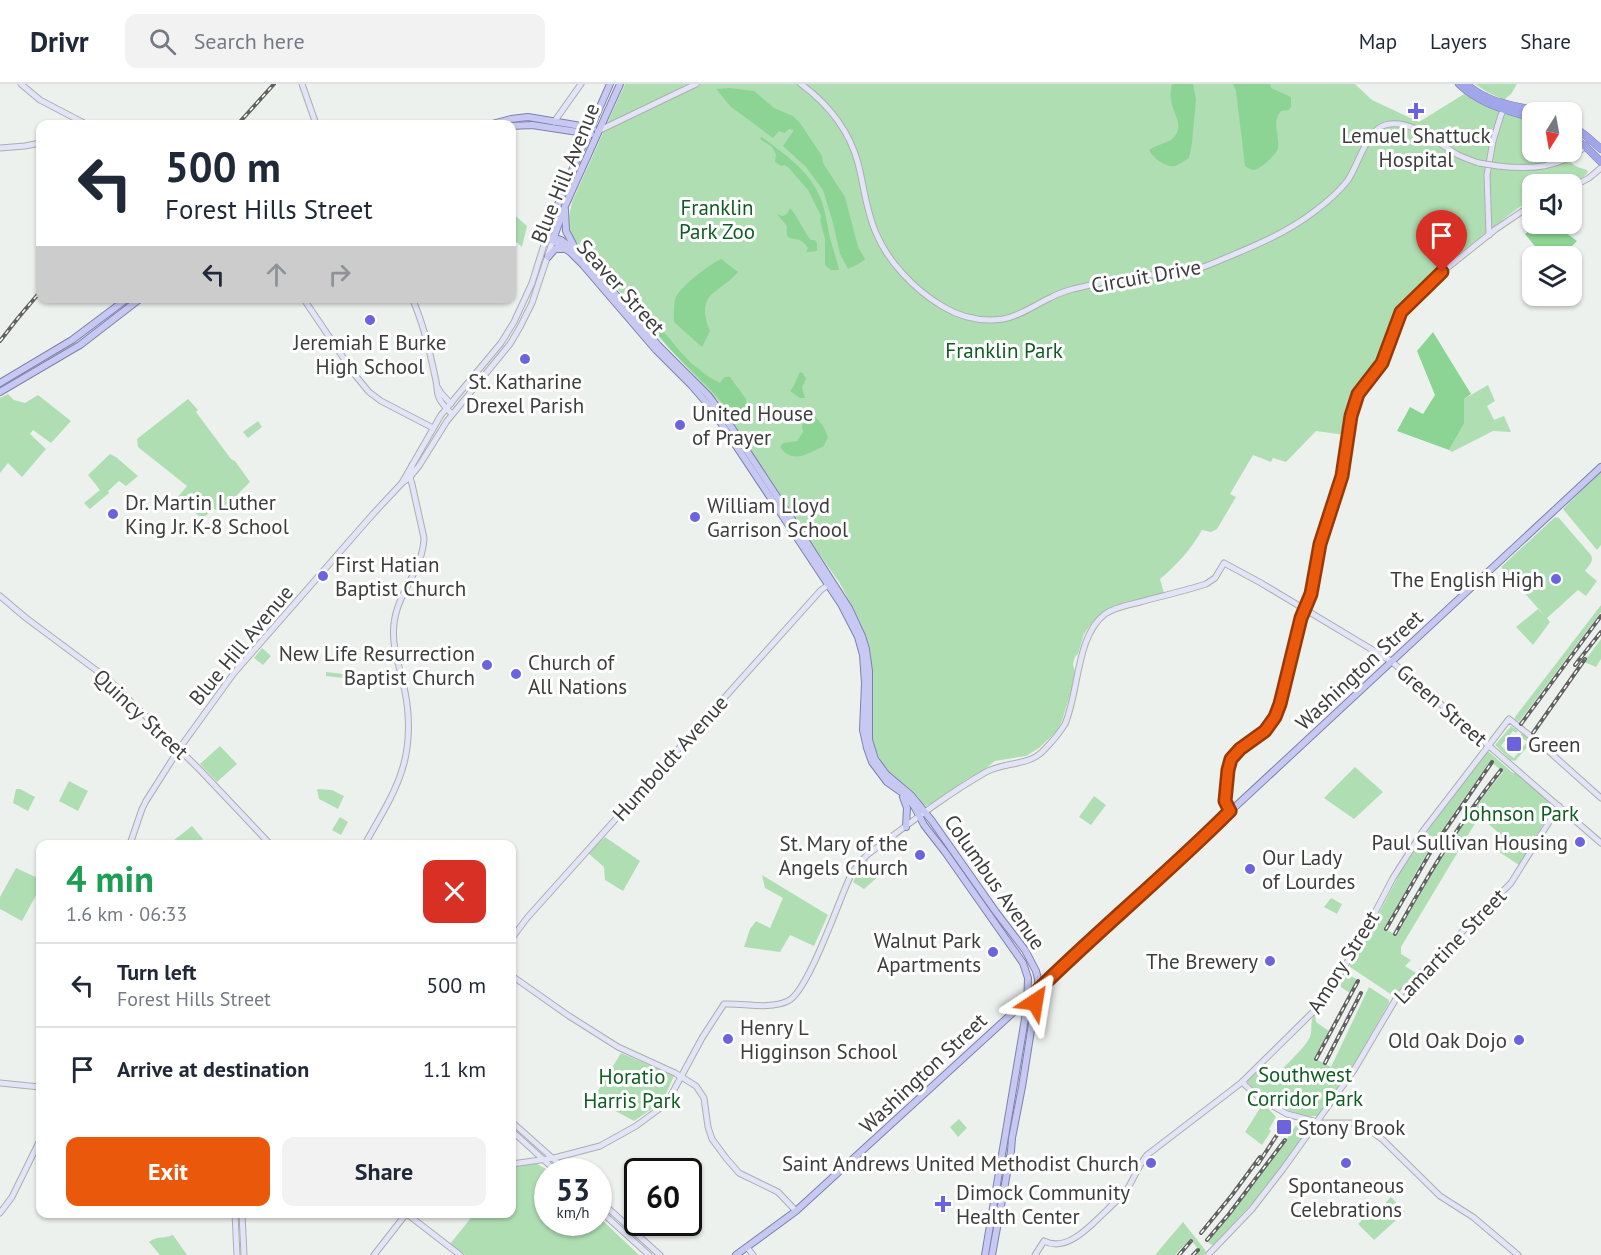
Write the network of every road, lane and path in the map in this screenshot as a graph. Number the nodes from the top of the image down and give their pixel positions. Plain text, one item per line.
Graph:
1 (21, 84) edge
2 (302, 84) edge
3 (581, 84) edge
4 (610, 84) edge
5 (620, 84) edge
6 (695, 84) edge
7 (801, 84) edge
8 (1459, 84) edge
9 (1466, 84) edge
10 (1505, 107) junction
11 (1522, 109) edge
12 (1522, 114) edge
13 (73, 120) edge
14 (315, 120) edge
15 (507, 120) edge
16 (554, 122) junction
17 (516, 126) edge
18 (589, 131) junction
19 (598, 132) junction
20 (1582, 134) edge
21 (1592, 141) junction
22 (36, 143) edge
23 (1582, 144) edge
24 (1585, 146) junction
25 (0, 148) edge
26 (1601, 149) edge
27 (1601, 162) edge
28 (1601, 168) edge
29 (1582, 182) edge
30 (568, 198) junction
31 (1522, 212) edge
32 (1489, 235) junction
33 (551, 238) junction
34 (567, 250) junction
35 (548, 257) junction
36 (584, 257) junction
37 (121, 303) edge
38 (135, 303) edge
39 (306, 303) edge
40 (414, 303) edge
41 (0, 383) edge
42 (0, 392) edge
43 (448, 406) junction
44 (454, 412) junction
45 (434, 428) junction
46 (412, 465) junction
47 (1601, 467) edge
48 (411, 477) junction
49 (402, 483) junction
50 (831, 583) junction
51 (0, 596) edge
52 (1304, 609) junction
53 (1391, 661) junction
54 (1489, 745) junction
55 (179, 749) junction
56 (900, 792) junction
57 (1601, 798) edge
58 (1559, 806) junction
59 (1230, 811) junction
60 (922, 815) junction
61 (906, 827) junction
62 (131, 840) edge
63 (266, 840) edge
64 (367, 840) edge
65 (1601, 843) edge
66 (516, 933) edge
67 (516, 979) edge
68 (1038, 990) junction
69 (1028, 999) junction
70 (681, 1076) junction
71 (1243, 1081) junction
72 (0, 1083) edge
73 (36, 1087) edge
74 (1317, 1122) junction
75 (516, 1125) edge
76 (516, 1135) edge
77 (36, 1148) edge
78 (533, 1150) junction
79 (568, 1155) junction
80 (542, 1158) edge
81 (554, 1158) joint
82 (567, 1158) edge
83 (534, 1161) edge
84 (529, 1162) junction
85 (516, 1164) edge
86 (796, 1211) junction
87 (612, 1212) edge
88 (0, 1213) edge
89 (234, 1218) edge
90 (242, 1218) edge
91 (404, 1218) edge
92 (412, 1218) edge
93 (612, 1222) edge
94 (747, 1247) junction
95 (237, 1255) edge
96 (244, 1255) edge
97 (374, 1255) edge
98 (460, 1255) edge
99 (649, 1255) edge
100 (660, 1255) edge
101 (736, 1255) edge
102 (753, 1255) edge
103 (985, 1255) edge
104 (992, 1255) edge
105 (1035, 1255) edge
106 (1208, 1255) edge
107 (1518, 1255) edge

1 - 13 street
2 - 14 street
3 - 16 street
4 - 18 main road, Blue Hill Avenue
5 - 19 main road, Blue Hill Avenue
6 - 19 street
7 - 24 street, Circuit Drive, bridge
8 - 10 highway
9 - 10 highway
10 - 11 highway
10 - 12 highway
10 - 32 street
15 - 16 main road
16 - 18 main road
17 - 18 main road
18 - 19 main road
18 - 33 main road, Blue Hill Avenue
19 - 30 main road, Blue Hill Avenue
20 - 21 highway
21 - 24 street, Circuit Drive
21 - 26 highway
22 - 25 street
23 - 24 highway
24 - 27 highway
28 - 29 street
30 - 33 main road, Blue Hill Avenue
30 - 36 main road
31 - 32 street
32 - 52 street
33 - 34 main road, Seaver Street
33 - 35 street, Blue Hill Avenue
33 - 36 main road, Seaver Street
33 - 43 street, Blue Hill Avenue
34 - 35 main road
34 - 50 main road, Seaver Street
35 - 44 street, Blue Hill Avenue
36 - 50 main road, Seaver Street
37 - 41 main road
38 - 42 main road
39 - 45 street
40 - 43 street
43 - 44 street
43 - 45 street, Blue Hill Avenue
44 - 48 street, Blue Hill Avenue
45 - 46 street, Blue Hill Avenue
46 - 48 street
46 - 49 street, Blue Hill Avenue
47 - 53 main road, Washington Street
48 - 49 street, Blue Hill Avenue
48 - 64 street
49 - 55 street, Blue Hill Avenue
50 - 56 main road, Seaver Street
50 - 60 main road, Seaver Street
50 - 66 street, Humboldt Avenue
51 - 55 street, Quincy Street
52 - 53 street, Green Street
52 - 59 street
52 - 60 street, Green Street
53 - 54 street, Green Street
53 - 59 main road, Washington Street
54 - 57 street, Amory Street
54 - 58 street, Green Street
54 - 71 street, Amory Street
55 - 62 street, Blue Hill Avenue
55 - 63 street, Quincy Street
56 - 60 main road, Seaver Street
56 - 61 main road
58 - 65 street, Green Street
58 - 74 street, Lamartine Street
59 - 68 main road, Washington Street
60 - 61 street
60 - 68 main road, Columbus Avenue
60 - 69 main road, Columbus Avenue
61 - 70 street
67 - 70 street
68 - 69 main road, Washington Street
68 - 104 main road, Columbus Avenue
69 - 86 main road, Washington Street
69 - 103 main road, Columbus Avenue
70 - 79 street
70 - 86 street
71 - 74 street
71 - 105 street, Amory Street
72 - 73 street
74 - 106 street, Lamartine Street
74 - 107 street
75 - 81 street
76 - 78 street
77 - 88 street
78 - 80 street
78 - 84 street
79 - 81 street
79 - 82 street
83 - 84 street
84 - 85 street
86 - 94 main road, Washington Street
87 - 100 street
89 - 95 street
90 - 96 street
91 - 97 street
92 - 98 street
93 - 99 street
94 - 101 main road, Washington Street
94 - 102 street

